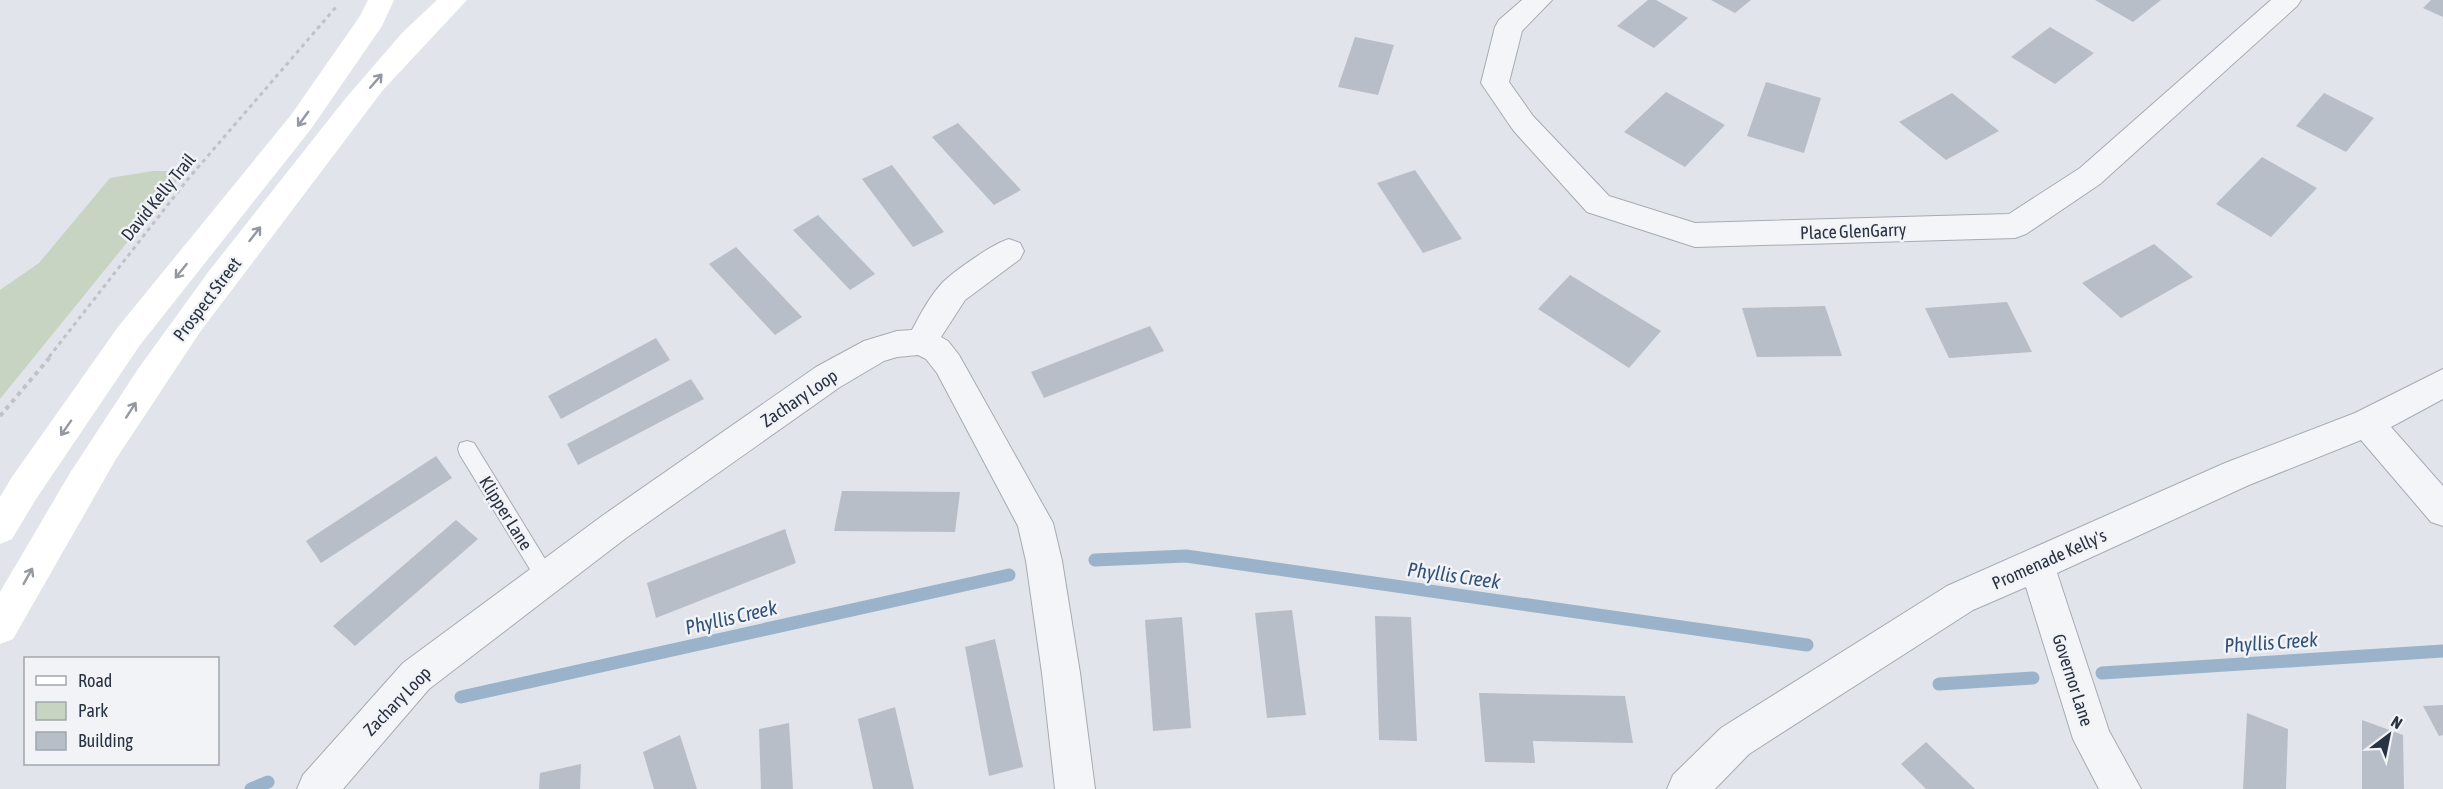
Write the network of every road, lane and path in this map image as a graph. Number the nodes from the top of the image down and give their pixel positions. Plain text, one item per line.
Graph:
1 (342, 0) edge
2 (381, 0) edge
3 (454, 0) edge
4 (1539, 0) edge
5 (2288, 0) edge
6 (1009, 251) dead end
7 (922, 342) junction
8 (2443, 383) edge
9 (0, 416) edge
10 (2367, 423) junction
11 (467, 449) dead end
12 (2443, 511) edge
13 (0, 528) edge
14 (2037, 565) junction
15 (546, 578) junction
16 (0, 627) edge
17 (317, 789) edge
18 (1075, 789) edge
19 (1687, 789) edge
20 (2121, 789) edge

1 - 9 path, David Kelly Trail
2 -> 13 main road, Prospect Street
16 -> 3 main road, Prospect Street
4 - 5 street, Place GlenGarry
6 - 7 street
7 - 15 street, Zachary Loop
7 - 18 street
8 - 10 street, Promenade Kelly's
10 - 12 street
10 - 14 street, Promenade Kelly's
11 - 15 lane, Klipper Lane
14 - 19 street, Promenade Kelly's
14 - 20 street, Governor Lane
15 - 17 street, Zachary Loop

